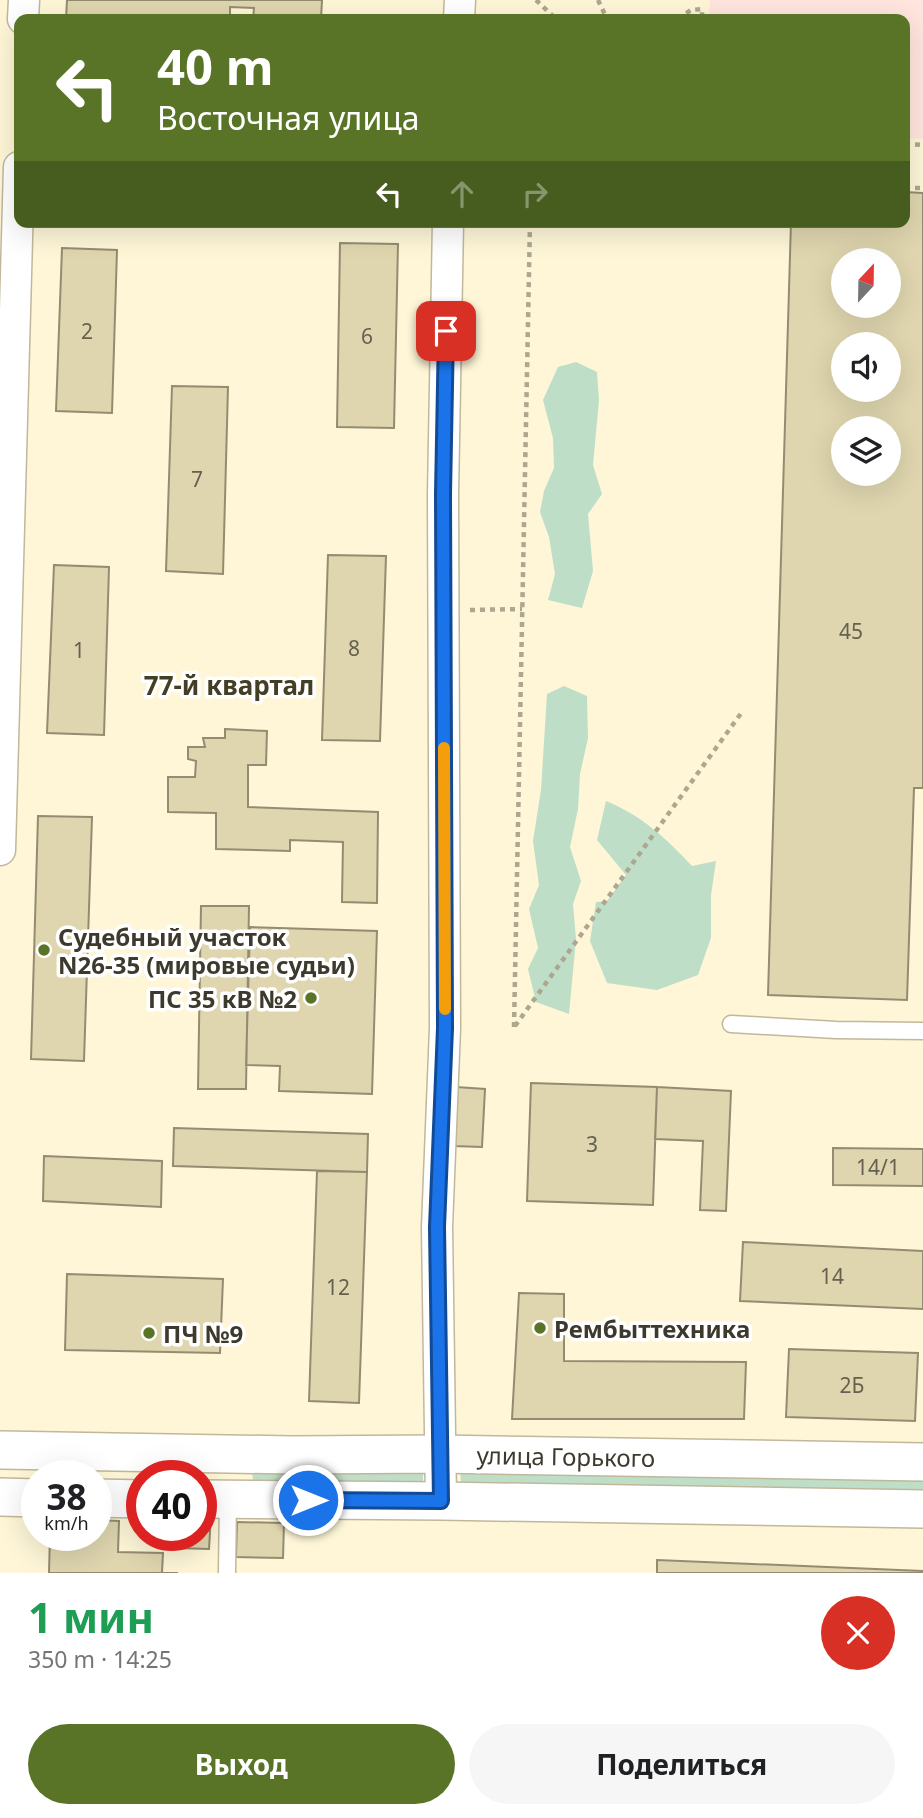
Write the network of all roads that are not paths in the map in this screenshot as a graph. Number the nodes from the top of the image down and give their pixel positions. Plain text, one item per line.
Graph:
1 (16, 228) edge
2 (448, 228) edge
3 (5, 497) edge
4 (0, 850) edge
5 (731, 1024) dead end
6 (923, 1031) edge
7 (0, 1450) edge
8 (439, 1454) junction
9 (923, 1462) edge
10 (0, 1497) edge
11 (21, 1498) edge
12 (217, 1499) edge
13 (441, 1501) junction
14 (923, 1510) edge
15 (217, 1511) edge
16 (227, 1573) edge

1 - 3 street
2 - 8 street
3 - 4 street
5 - 6 lane
7 - 8 street, улица Горького
8 - 9 street, улица Горького
8 - 13 street
10 - 11 street
12 - 13 street, улица Горького
13 - 14 street, улица Горького
15 - 16 lane

